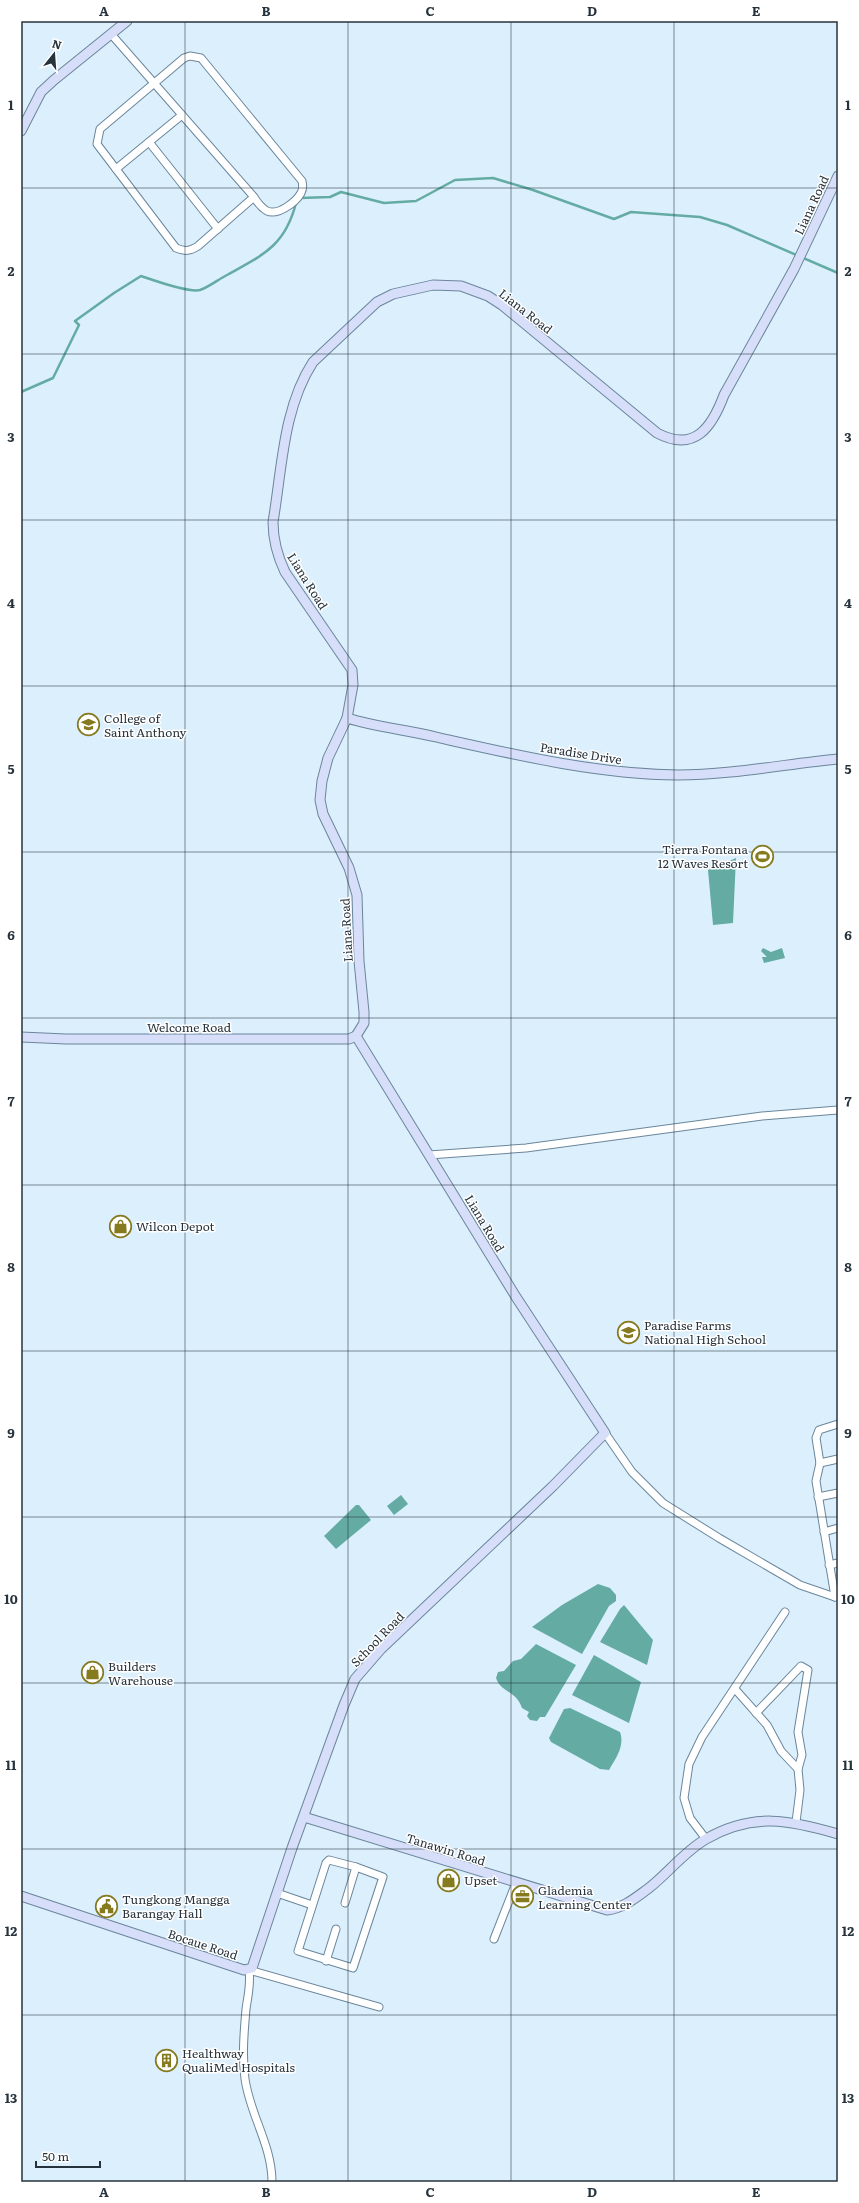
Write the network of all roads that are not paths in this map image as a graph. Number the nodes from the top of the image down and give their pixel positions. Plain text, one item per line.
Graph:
1 (128, 21) edge
2 (111, 34) junction
3 (156, 85) junction
4 (182, 115) junction
5 (21, 131) edge
6 (149, 142) junction
7 (116, 169) junction
8 (838, 176) edge
9 (254, 197) junction
10 (218, 229) junction
11 (347, 718) junction
12 (838, 759) edge
13 (356, 1036) junction
14 (21, 1037) edge
15 (838, 1110) edge
16 (429, 1155) junction
17 (838, 1424) edge
18 (605, 1433) junction
19 (838, 1459) edge
20 (820, 1464) junction
21 (838, 1493) edge
22 (818, 1497) junction
23 (838, 1528) edge
24 (824, 1532) junction
25 (838, 1563) edge
26 (829, 1565) junction
27 (836, 1597) edge
28 (786, 1612) dead end
29 (735, 1689) junction
30 (756, 1713) junction
31 (798, 1769) junction
32 (304, 1817) junction
33 (796, 1822) junction
34 (838, 1834) edge
35 (706, 1839) junction
36 (356, 1867) junction
37 (516, 1884) junction
38 (277, 1893) junction
39 (21, 1896) edge
40 (344, 1903) dead end
41 (312, 1905) junction
42 (336, 1929) dead end
43 (494, 1939) dead end
44 (326, 1960) junction
45 (249, 1970) junction
46 (379, 2007) dead end
47 (272, 2182) edge

1 - 2 street
2 - 3 street
2 - 5 street
3 - 4 street
3 - 7 street
3 - 9 street
4 - 6 street
4 - 9 street
6 - 7 street
6 - 10 street
7 - 10 street
8 - 11 street, Liana Road
9 - 10 street
11 - 12 street, Paradise Drive
11 - 13 street, Liana Road
13 - 14 street, Welcome Road
13 - 16 street, Liana Road
15 - 16 street
16 - 18 street, Liana Road
17 - 20 street
18 - 27 street
18 - 32 street, School Road
19 - 20 street
20 - 22 street
21 - 22 street
22 - 24 street
23 - 24 street
24 - 26 street
25 - 26 street
26 - 27 street
28 - 29 street
29 - 30 street
29 - 35 street
30 - 31 street
30 - 31 street
31 - 33 street
32 - 37 street, Tanawin Road
32 - 38 street, School Road
33 - 34 street, Tanawin Road
33 - 35 street, Tanawin Road
35 - 37 street, Tanawin Road
36 - 40 street
36 - 41 street
36 - 44 street
37 - 43 street
38 - 41 street
38 - 45 street, School Road
39 - 45 street, Bocaue Road
41 - 44 street
42 - 44 street
45 - 46 street, Bocaue Road
45 - 47 street

